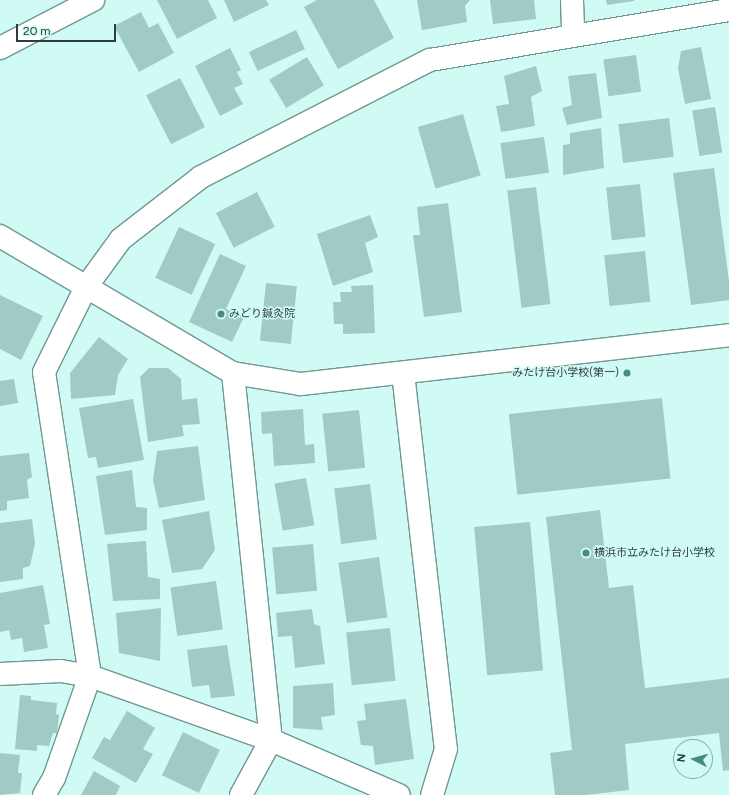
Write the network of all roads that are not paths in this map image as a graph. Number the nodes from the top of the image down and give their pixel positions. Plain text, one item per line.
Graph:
1 (93, 0) edge
2 (572, 0) edge
3 (729, 10) edge
4 (573, 35) junction
5 (0, 48) edge
6 (0, 236) edge
7 (86, 287) junction
8 (729, 334) edge
9 (233, 373) junction
10 (403, 373) junction
11 (0, 674) edge
12 (90, 676) junction
13 (271, 740) junction
14 (44, 795) edge
15 (241, 795) edge
16 (399, 795) edge
17 (432, 795) edge

1 - 5 street
2 - 4 street
3 - 4 street
4 - 7 street
6 - 7 street
7 - 9 street
7 - 12 street
8 - 10 street
9 - 10 street
9 - 13 street
10 - 17 street
11 - 12 street
12 - 13 street
12 - 14 street
13 - 15 street
13 - 16 street

